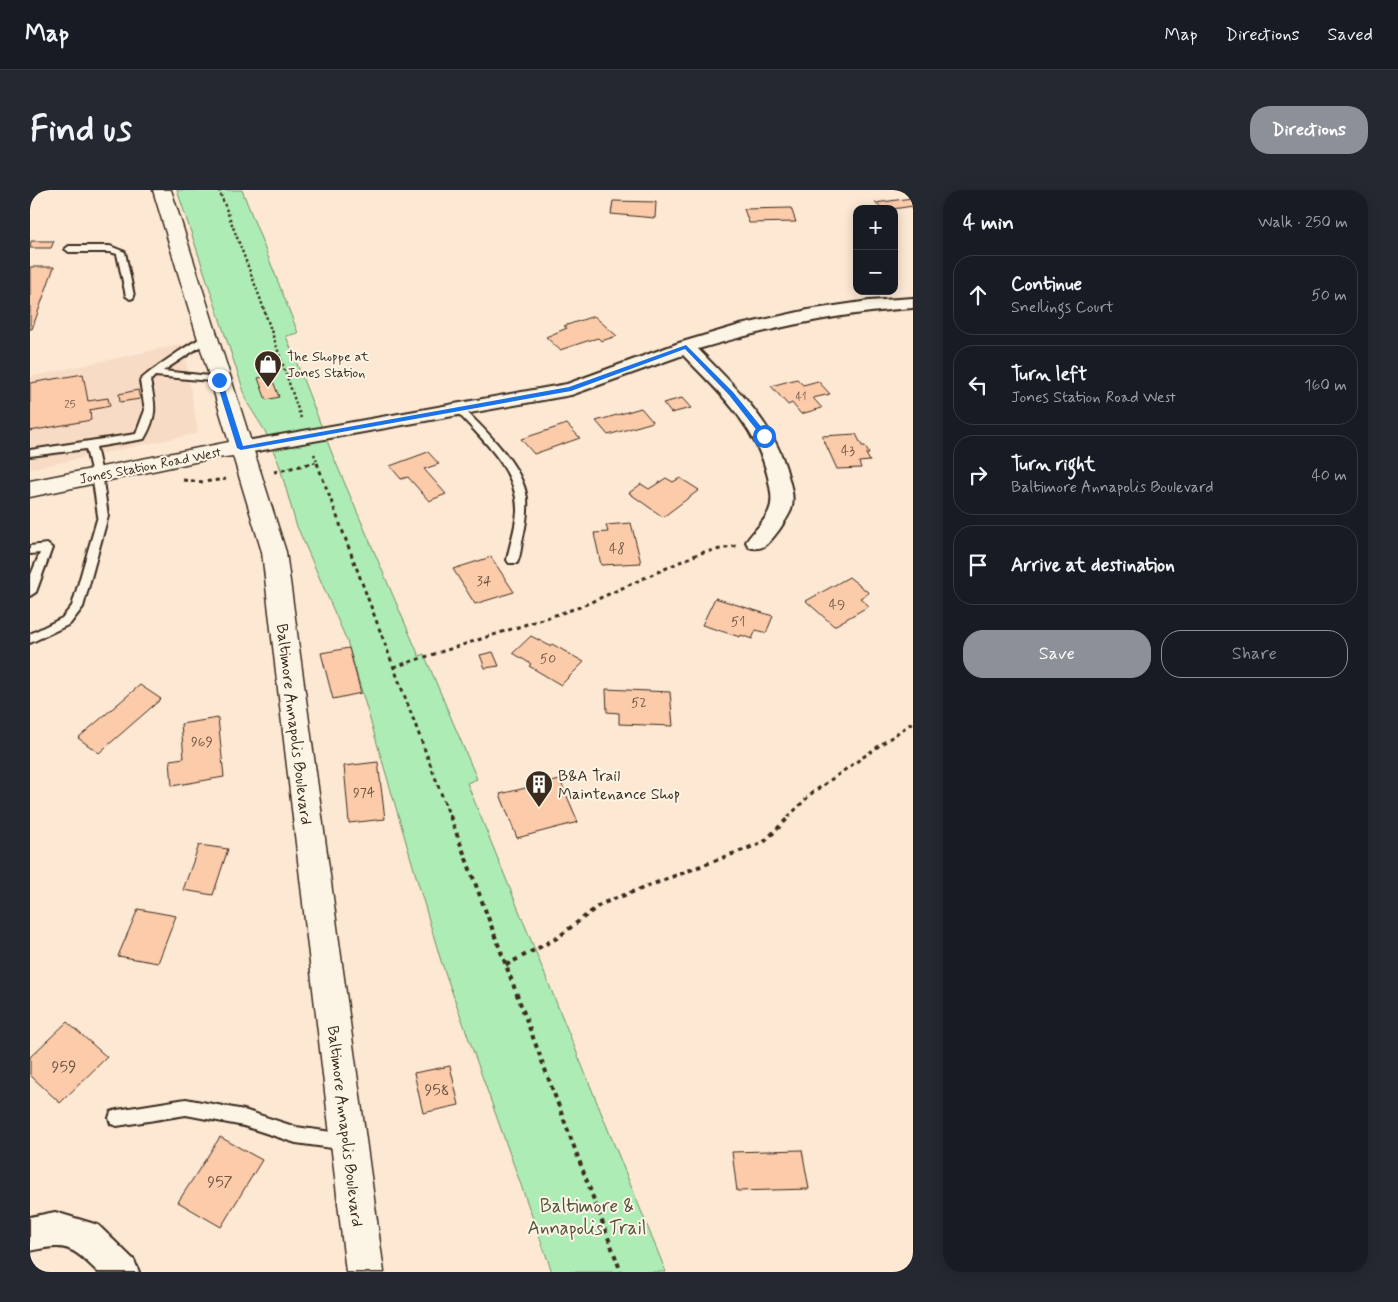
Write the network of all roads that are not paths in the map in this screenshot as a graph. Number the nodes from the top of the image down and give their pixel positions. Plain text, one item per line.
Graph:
1 (162, 190) edge
2 (69, 249) dead end
3 (130, 296) dead end
4 (913, 303) edge
5 (207, 338) junction
6 (686, 347) junction
7 (153, 374) junction
8 (219, 380) junction
9 (460, 410) junction
10 (90, 445) junction
11 (241, 448) junction
12 (30, 453) edge
13 (97, 474) junction
14 (30, 489) edge
15 (757, 542) road end
16 (30, 550) edge
17 (513, 560) dead end
18 (30, 592) edge
19 (30, 639) edge
20 (117, 1118) dead end
21 (348, 1142) junction
22 (30, 1234) edge
23 (122, 1272) edge
24 (365, 1272) edge

1 - 5 street, Baltimore Annapolis Boulevard
2 - 3 lane
4 - 6 street, Jones Station Road West
5 - 7 lane
5 - 8 street, Baltimore Annapolis Boulevard
6 - 9 street, Jones Station Road West
6 - 15 street
7 - 8 lane
7 - 10 lane
8 - 11 street, Baltimore Annapolis Boulevard
9 - 11 street, Jones Station Road West
9 - 17 lane
10 - 12 lane
10 - 13 lane
11 - 13 street, Jones Station Road West
11 - 21 street, Baltimore Annapolis Boulevard
13 - 14 street, Jones Station Road West
13 - 19 lane
16 - 18 lane
20 - 21 lane
21 - 24 street, Baltimore Annapolis Boulevard
22 - 23 street

